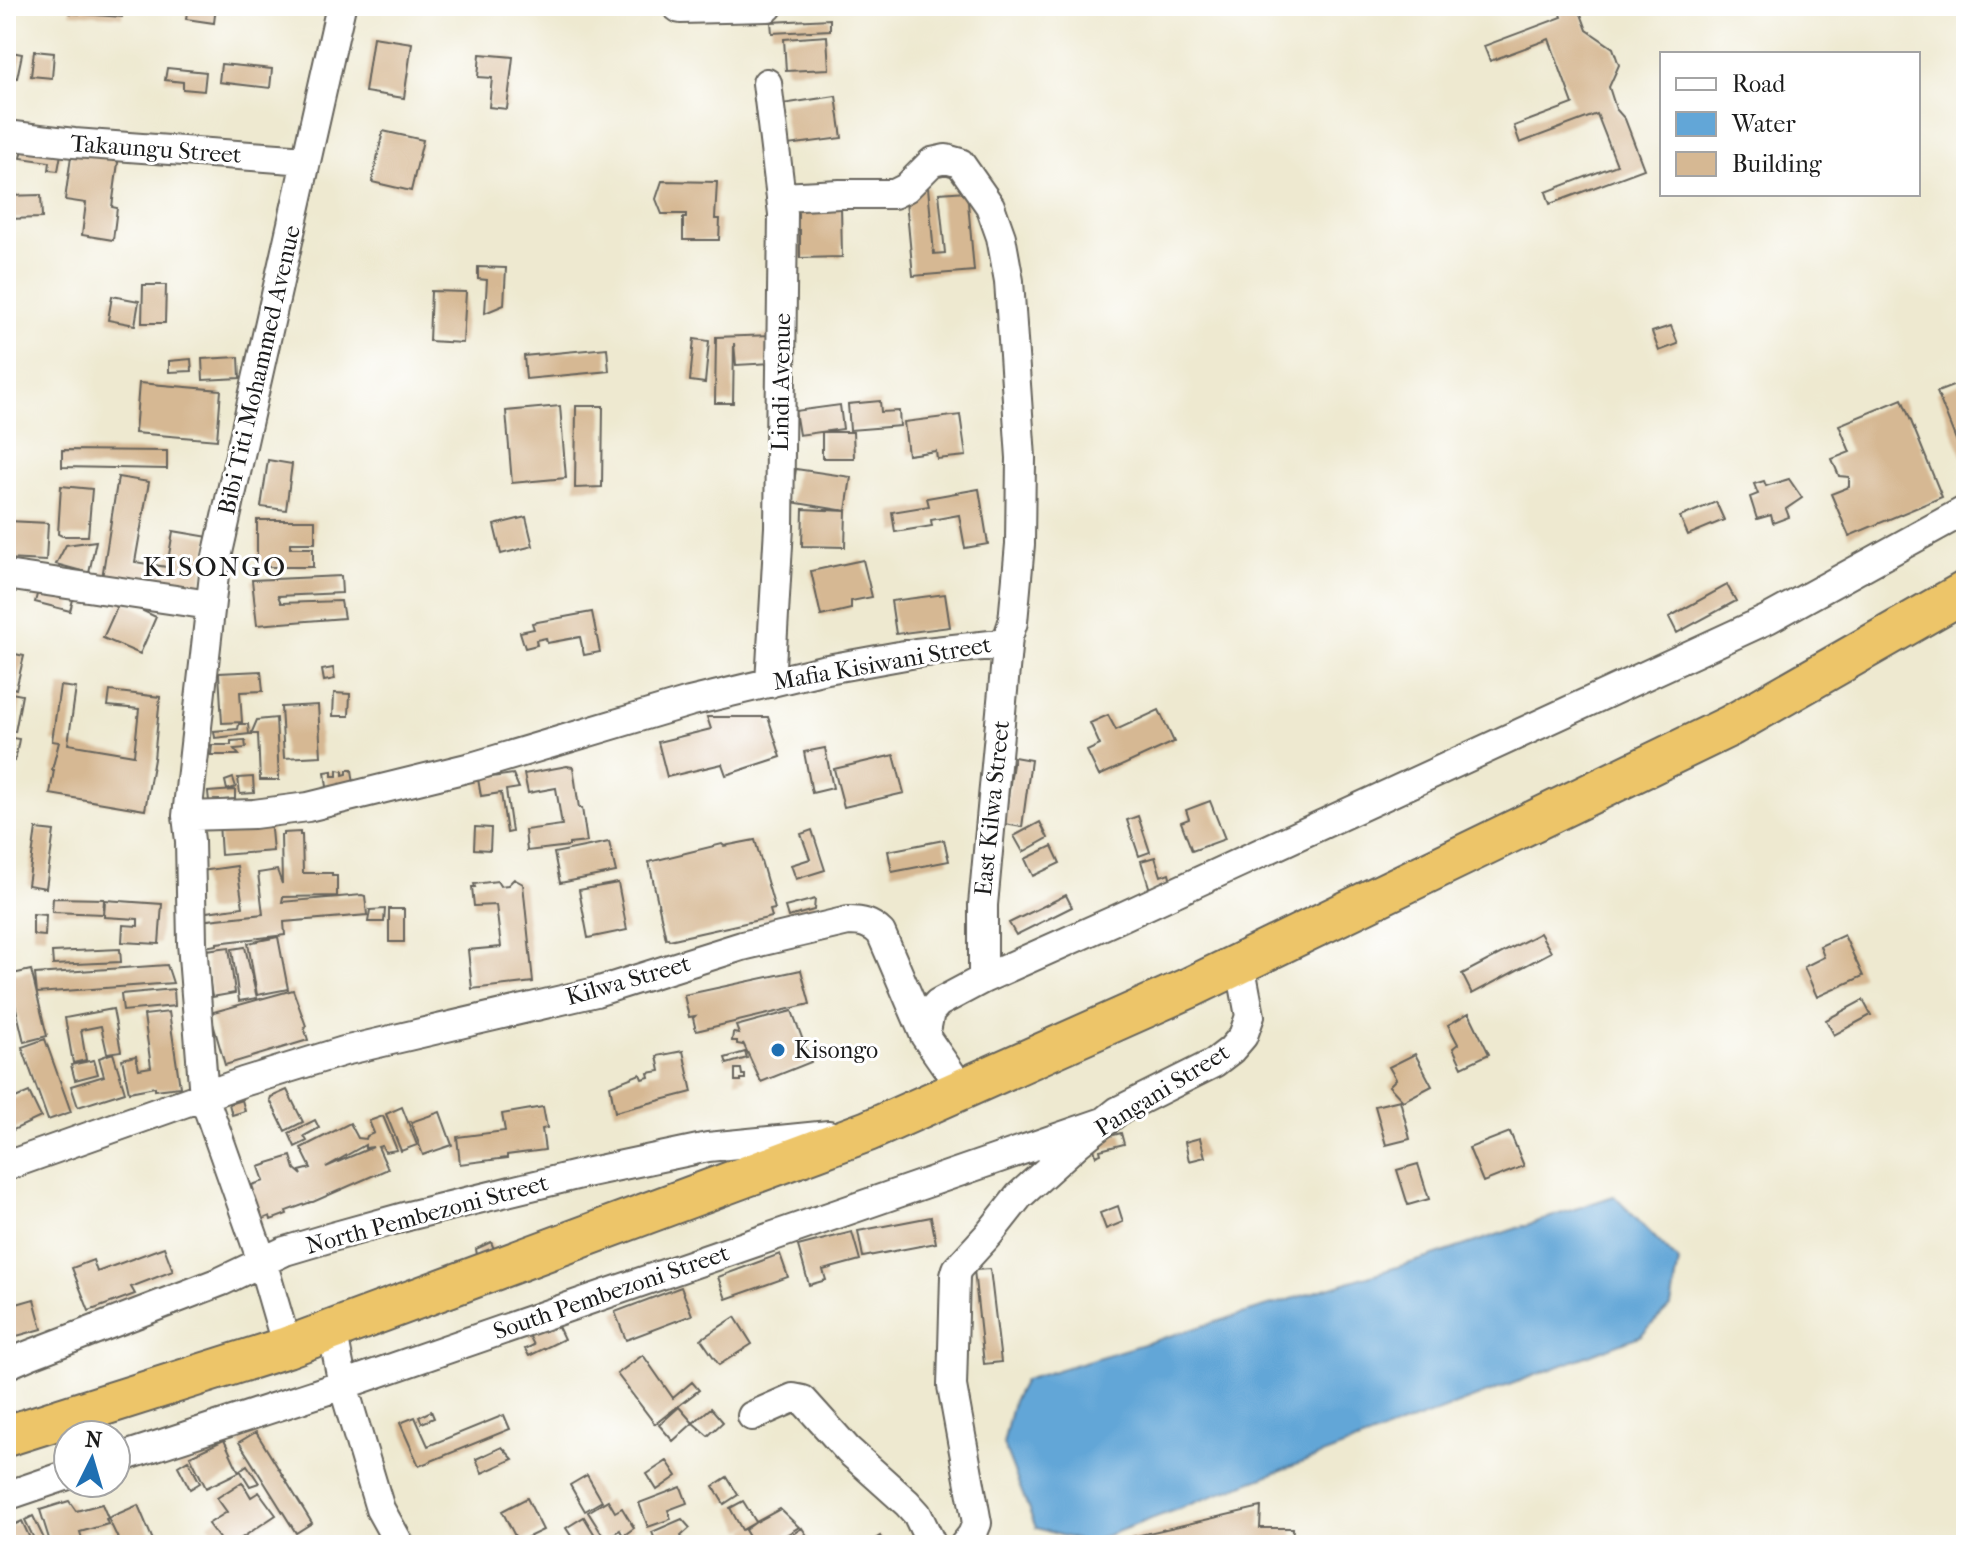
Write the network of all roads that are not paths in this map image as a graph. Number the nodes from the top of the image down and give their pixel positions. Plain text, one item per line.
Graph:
1 (341, 6) edge
2 (676, 6) edge
3 (768, 7) edge
4 (767, 83) dead end
5 (6, 135) edge
6 (306, 160) junction
7 (781, 197) junction
8 (1966, 510) edge
9 (6, 575) edge
10 (1966, 591) edge
11 (210, 605) junction
12 (1008, 637) junction
13 (770, 683) junction
14 (187, 816) junction
15 (1240, 963) junction
16 (983, 979) junction
17 (925, 1036) junction
18 (961, 1088) junction
19 (204, 1097) junction
20 (1106, 1121) junction
21 (868, 1131) junction
22 (6, 1166) edge
23 (262, 1261) junction
24 (332, 1329) junction
25 (287, 1347) junction
26 (6, 1365) edge
27 (343, 1385) junction
28 (752, 1416) dead end
29 (6, 1436) edge
30 (132, 1454) edge
31 (52, 1480) edge
32 (6, 1496) edge
33 (400, 1545) edge
34 (932, 1545) edge
35 (964, 1545) edge

1 - 6 street, Bibi Titi Mohammed Avenue
2 - 3 street
4 - 7 street, Lindi Avenue
5 - 6 street, Takaungu Street
6 - 11 street, Bibi Titi Mohammed Avenue
7 - 12 street, Mafia Kisiwani Street
7 - 13 street, Lindi Avenue
8 - 16 street
9 - 11 street
10 - 15 highway
11 - 14 street, Bibi Titi Mohammed Avenue
12 - 13 street, Mafia Kisiwani Street
12 - 16 street, East Kilwa Street
13 - 14 street, Mafia Kisiwani Street
14 - 19 street, Bibi Titi Mohammed Avenue
15 - 18 highway
15 - 20 street, Pangani Street
16 - 17 street
17 - 18 street, Kilwa Street
17 - 19 street, Kilwa Street
18 - 21 highway
19 - 22 street, Kilwa Street
19 - 23 street, Bibi Titi Mohammed Avenue
20 - 27 street, South Pembezoni Street
20 - 35 street, Pangani Street
21 - 23 street, North Pembezoni Street
21 - 24 highway
23 - 25 street, Bibi Titi Mohammed Avenue
23 - 26 street, North Pembezoni Street
24 - 25 highway
24 - 27 street
25 - 29 highway
27 - 30 street, South Pembezoni Street
27 - 33 street
28 - 34 street
31 - 32 street

